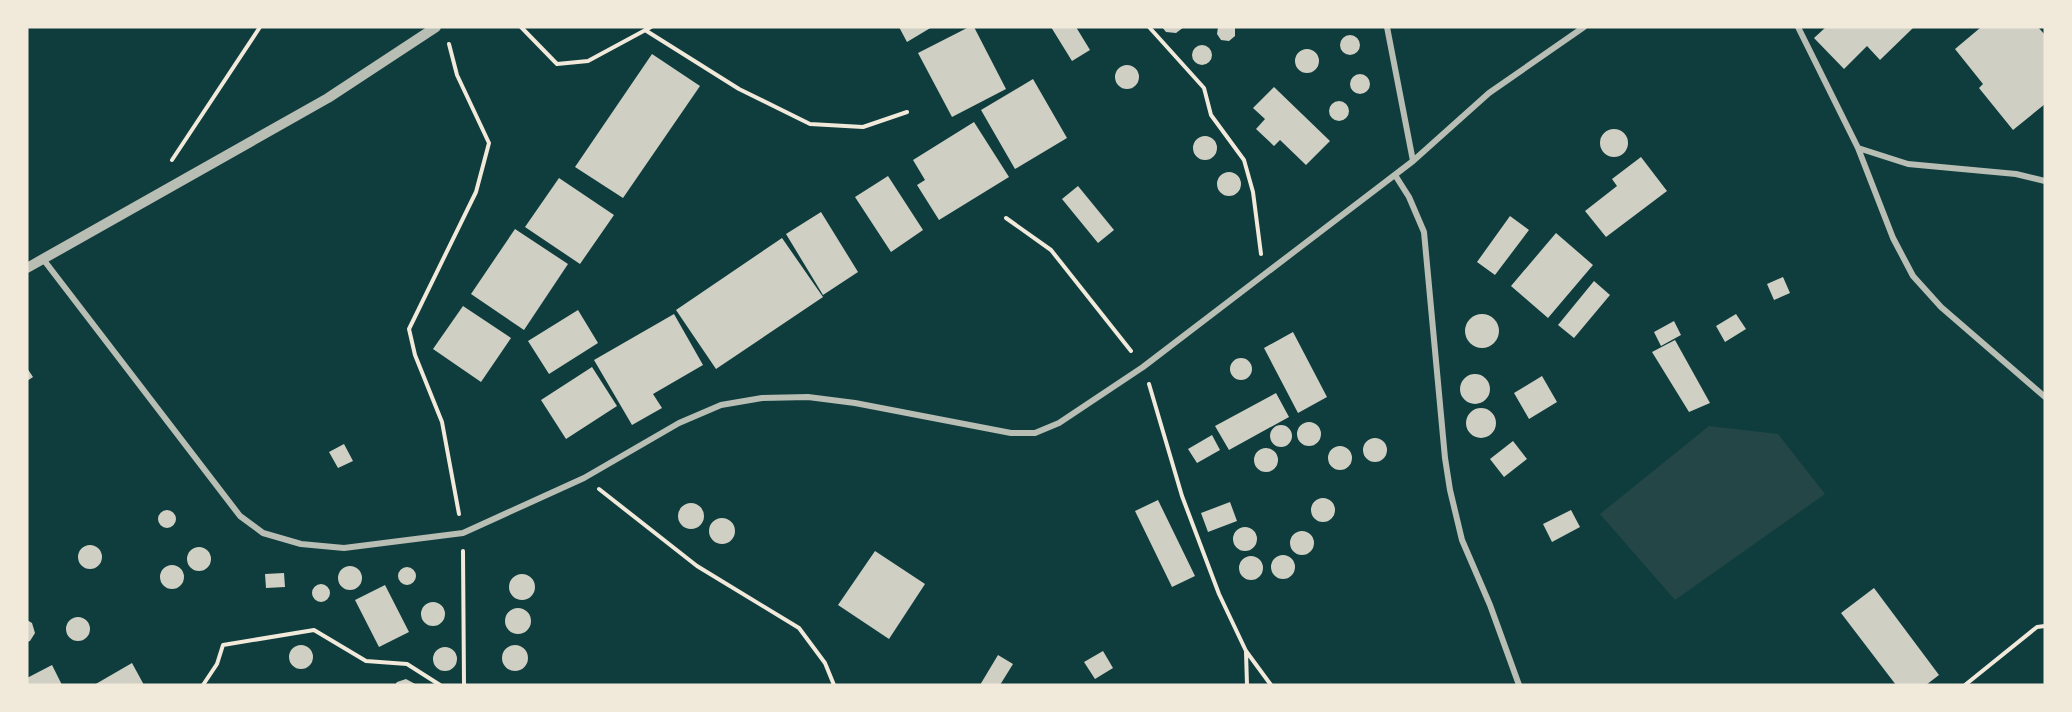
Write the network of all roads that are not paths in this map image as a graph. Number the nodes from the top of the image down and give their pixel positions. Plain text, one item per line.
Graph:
1 (436, 27) edge
2 (1387, 27) edge
3 (1584, 27) edge
4 (1798, 27) edge
5 (1858, 148) junction
6 (1413, 161) junction
7 (1395, 175) junction
8 (2045, 181) edge
9 (43, 259) junction
10 (27, 268) edge
11 (2045, 397) edge
12 (1519, 685) edge

1 - 9 street
2 - 6 street
3 - 6 street
4 - 5 street
5 - 8 street
5 - 11 street
6 - 7 street
7 - 9 street
7 - 12 street
9 - 10 street

